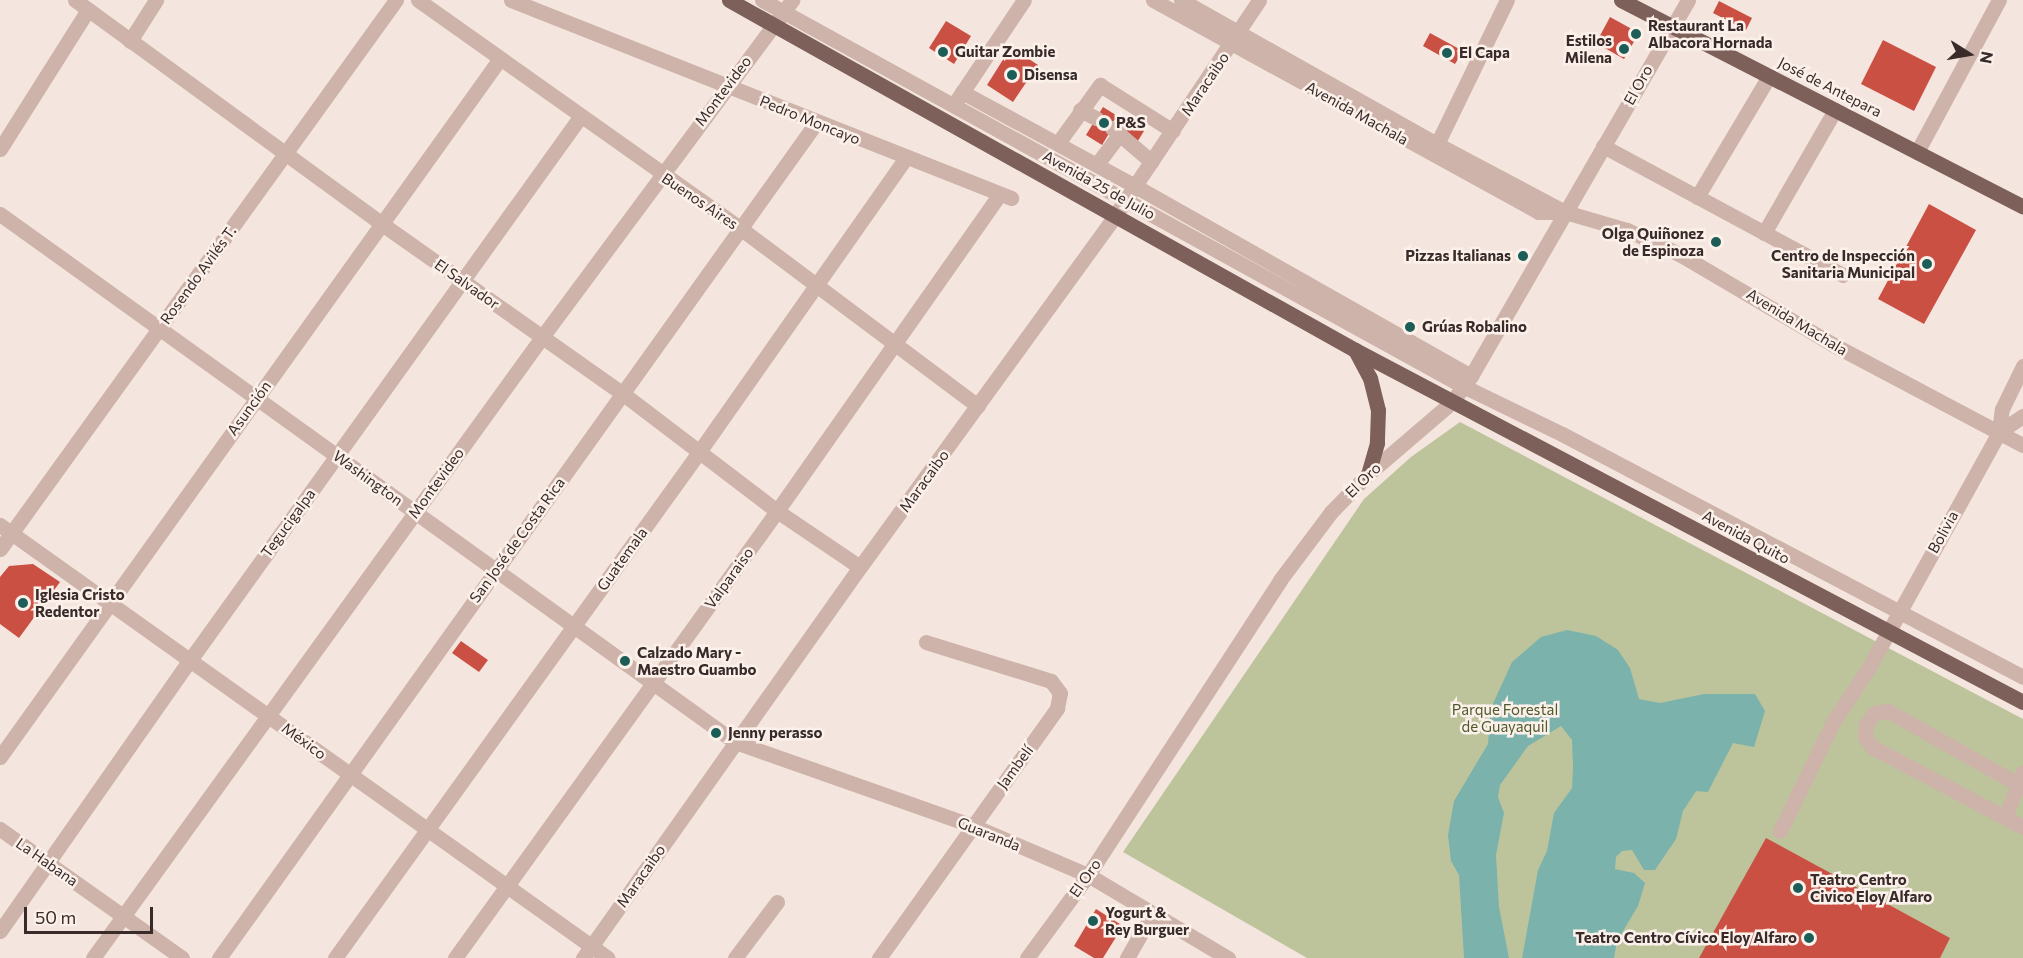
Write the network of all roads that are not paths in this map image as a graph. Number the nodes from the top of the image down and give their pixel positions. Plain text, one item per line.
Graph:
1 (75, 0) edge
2 (156, 0) edge
3 (396, 0) edge
4 (418, 0) edge
5 (511, 0) edge
6 (729, 0) edge
7 (762, 0) edge
8 (1024, 0) edge
9 (1153, 0) edge
10 (1181, 0) edge
11 (1259, 0) edge
12 (1507, 0) edge
13 (1621, 0) edge
14 (1688, 0) edge
15 (1999, 0) edge
16 (441, 6) edge
17 (788, 6) edge
18 (88, 9) junction
19 (773, 24) junction
20 (1671, 26) junction
21 (1235, 39) junction
22 (130, 41) junction
23 (499, 60) junction
24 (1769, 76) junction
25 (726, 86) junction
26 (958, 99) junction
27 (1080, 110) junction
28 (1835, 110) junction
29 (580, 117) junction
30 (1096, 118) dead end
31 (944, 120) junction
32 (816, 123) junction
33 (1173, 131) junction
34 (1058, 143) junction
35 (1437, 144) junction
36 (1603, 146) junction
37 (0, 149) edge
38 (1917, 152) junction
39 (286, 153) junction
40 (906, 158) junction
41 (1152, 162) junction
42 (1097, 164) junction
43 (661, 174) junction
44 (1135, 186) junction
45 (1005, 196) joint
46 (1697, 197) junction
47 (1124, 200) junction
48 (2023, 207) edge
49 (1565, 212) junction
50 (0, 214) edge
51 (1116, 214) junction
52 (382, 224) junction
53 (740, 228) junction
54 (1764, 233) junction
55 (1843, 275) dead end
56 (461, 280) junction
57 (817, 285) junction
58 (159, 328) junction
59 (542, 337) junction
60 (895, 345) junction
61 (1355, 350) junction
62 (2023, 366) edge
63 (1467, 381) junction
64 (622, 393) junction
65 (256, 398) junction
66 (1452, 402) junction
67 (978, 406) junction
68 (2023, 416) edge
69 (1999, 432) junction
70 (2023, 445) edge
71 (699, 452) junction
72 (336, 456) junction
73 (1368, 474) junction
74 (777, 511) junction
75 (415, 512) junction
76 (6, 529) edge
77 (0, 549) edge
78 (860, 567) junction
79 (495, 570) junction
80 (109, 603) junction
81 (1900, 611) junction
82 (574, 626) junction
83 (1888, 632) junction
84 (926, 642) dead end
85 (190, 660) junction
86 (2023, 677) edge
87 (652, 683) junction
88 (2023, 702) edge
89 (268, 716) junction
90 (735, 742) junction
91 (0, 758) edge
92 (350, 774) junction
93 (2022, 781) edge
94 (2005, 817) junction
95 (973, 826) junction
96 (2023, 827) edge
97 (0, 829) edge
98 (427, 829) junction
99 (1780, 831) dead end
100 (49, 863) junction
101 (1088, 875) junction
102 (506, 886) junction
103 (777, 902) dead end
104 (1152, 914) junction
105 (123, 915) junction
106 (0, 931) edge
107 (587, 952) edge
108 (93, 958) edge
109 (182, 958) edge
110 (219, 958) edge
111 (335, 958) edge
112 (455, 958) edge
113 (608, 958) edge
114 (735, 958) edge
115 (879, 958) edge
116 (1027, 958) edge
117 (1127, 958) edge
118 (1228, 958) edge

1 - 18 street, El Salvador
2 - 22 street
3 - 39 street, Rosendo Avilés T.
4 - 16 street, Buenos Aires
5 - 25 street, Pedro Moncayo
6 - 19 main road, Avenida 25 de Julio
7 - 17 street, Avenida 25 de Julio
8 - 26 street
9 - 21 street, Avenida Machala
10 - 21 street, Avenida Machala
11 - 21 street, Maracaibo
12 - 35 street
13 - 20 main road, José de Antepara
14 - 20 street, El Oro
15 - 38 street
16 - 23 street, Buenos Aires
17 - 19 street, Montevideo
17 - 26 street, Avenida 25 de Julio
18 - 22 street, El Salvador
18 - 37 street
19 - 25 street, Montevideo
19 - 31 main road, Avenida 25 de Julio
20 - 24 main road, José de Antepara
20 - 36 street, El Oro
21 - 33 street, Maracaibo
21 - 35 street, Avenida Machala
21 - 49 street, Avenida Machala
22 - 39 street, El Salvador
23 - 29 street, Buenos Aires
23 - 52 street, Asunción
24 - 28 main road, José de Antepara
24 - 46 street
25 - 32 street, Pedro Moncayo
25 - 43 street, Montevideo
26 - 31 street
26 - 34 street, Avenida 25 de Julio
26 - 47 street, Avenida 25 de Julio
27 - 30 street
27 - 33 street
27 - 34 street
28 - 38 main road, José de Antepara
28 - 54 street
29 - 43 street, Buenos Aires
29 - 56 street, Tegucigalpa
31 - 51 main road, Avenida 25 de Julio
32 - 40 street, Pedro Moncayo
32 - 53 street, San José de Costa Rica
33 - 41 street, Maracaibo
34 - 42 street, Avenida 25 de Julio
35 - 49 street, Avenida Machala
36 - 46 street
36 - 49 street, El Oro
38 - 48 main road, José de Antepara
39 - 52 street, El Salvador
39 - 58 street, Rosendo Avilés T.
40 - 45 street, Pedro Moncayo
40 - 57 street, Guatemala
41 - 42 street
41 - 44 street, Maracaibo
42 - 44 street, Avenida 25 de Julio
43 - 53 street, Buenos Aires
43 - 59 street, Montevideo
44 - 47 street, Maracaibo
44 - 63 street, Avenida 25 de Julio
45 - 60 street, Valparaiso
46 - 54 street
47 - 51 street, Maracaibo
47 - 63 street, Avenida 25 de Julio
49 - 63 street, El Oro
49 - 69 street, Avenida Machala
50 - 58 street, Washington
51 - 61 main road, Avenida 25 de Julio
51 - 67 street, Maracaibo
52 - 56 street, El Salvador
52 - 65 street, Asunción
53 - 57 street, Buenos Aires
53 - 64 street, San José de Costa Rica
54 - 55 street
56 - 59 street, El Salvador
56 - 72 street, Tegucigalpa
57 - 60 street, Buenos Aires
57 - 71 street, Guatemala
58 - 65 street, Washington
58 - 76 street, Rosendo Avilés T.
59 - 64 street, El Salvador
59 - 75 street, Montevideo
60 - 67 street, Buenos Aires
60 - 74 street, Valparaiso
61 - 66 main road, Avenida 25 de Julio
61 - 73 main road
62 - 69 street, Bolivia
63 - 66 street, El Oro
63 - 81 street, Avenida Quito
64 - 71 street, El Salvador
64 - 79 street, San José de Costa Rica
65 - 72 street, Washington
65 - 80 street, Asunción
66 - 73 street, El Oro
66 - 83 main road, Avenida Quito
67 - 78 street, Maracaibo
68 - 69 street, Bolivia
69 - 70 street, Avenida Machala
69 - 81 street, Bolivia
71 - 74 street, El Salvador
71 - 82 street, Guatemala
72 - 75 street, Washington
72 - 85 street, Tegucigalpa
73 - 101 street, El Oro
74 - 78 street, El Salvador
74 - 87 street, Valparaiso
75 - 79 street, Washington
75 - 89 street, Montevideo
76 - 77 street, Rosendo Avilés T.
76 - 80 street, México
78 - 90 street, Maracaibo
79 - 82 street, Washington
79 - 92 street, San José de Costa Rica
80 - 85 street, México
80 - 91 street, Asunción
81 - 83 street, Bolivia
81 - 86 street, Avenida Quito
82 - 87 street, Washington
82 - 98 street, Guatemala
83 - 88 main road, Avenida Quito
83 - 99 street, Bolivia
84 - 95 street, Jambelí
85 - 89 street, México
85 - 100 street, Tegucigalpa
87 - 90 street, Washington
87 - 102 street, Valparaiso
89 - 92 street, México
89 - 105 street, Montevideo
90 - 95 street, Guaranda
90 - 107 street, Maracaibo
92 - 98 street, México
92 - 110 street, San José de Costa Rica
93 - 94 street
93 - 94 street
94 - 96 street
95 - 101 street, Guaranda
95 - 115 street, Jambelí
97 - 100 street, La Habana
98 - 102 street, México
98 - 111 street, Guatemala
100 - 105 street, La Habana
100 - 106 street, Tegucigalpa
101 - 104 street, Guaranda
101 - 116 street, El Oro
102 - 107 street, México
102 - 112 street, Valparaiso
103 - 114 street
104 - 117 street
104 - 118 street, Guaranda
105 - 108 street, Montevideo
105 - 109 street, La Habana
107 - 113 street, México

